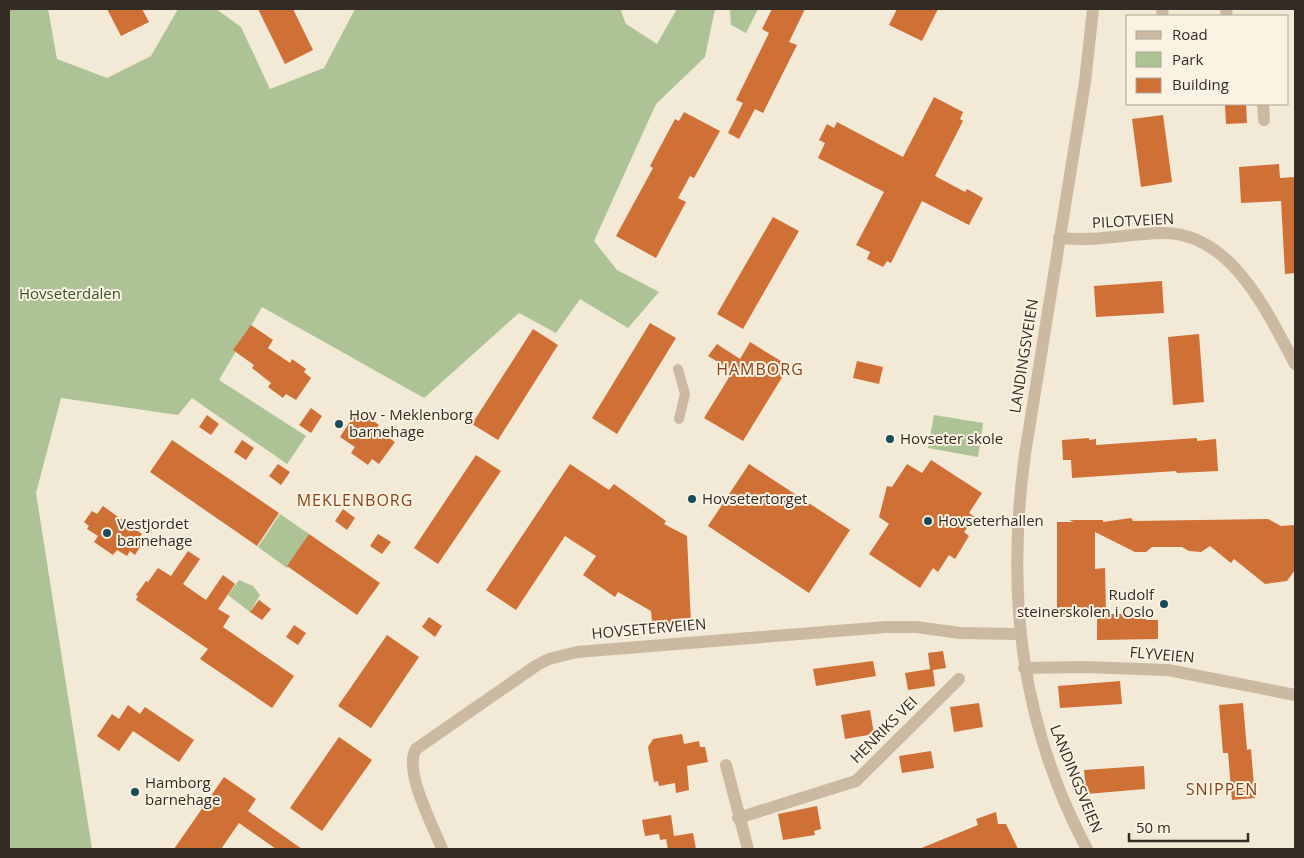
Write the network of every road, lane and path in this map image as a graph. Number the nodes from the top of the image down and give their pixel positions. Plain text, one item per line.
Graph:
1 (1093, 9) edge
2 (1263, 105) edge
3 (1264, 120) dead end
4 (1059, 238) junction
5 (1295, 364) edge
6 (678, 369) dead end
7 (679, 419) dead end
8 (1020, 634) junction
9 (1024, 668) junction
10 (959, 679) dead end
11 (1295, 695) edge
12 (726, 765) dead end
13 (738, 818) junction
14 (442, 849) edge
15 (748, 849) edge
16 (1087, 849) edge

1 - 4 street, LANDINGSVEIEN
2 - 3 street
4 - 5 street, PILOTVEIEN
4 - 8 street, LANDINGSVEIEN
6 - 7 street
8 - 9 street, LANDINGSVEIEN
8 - 14 street, HOVSETERVEIEN
9 - 11 street, FLYVEIEN
9 - 16 street, LANDINGSVEIEN
10 - 13 street, HENRIKS VEI
12 - 13 street
13 - 15 street

